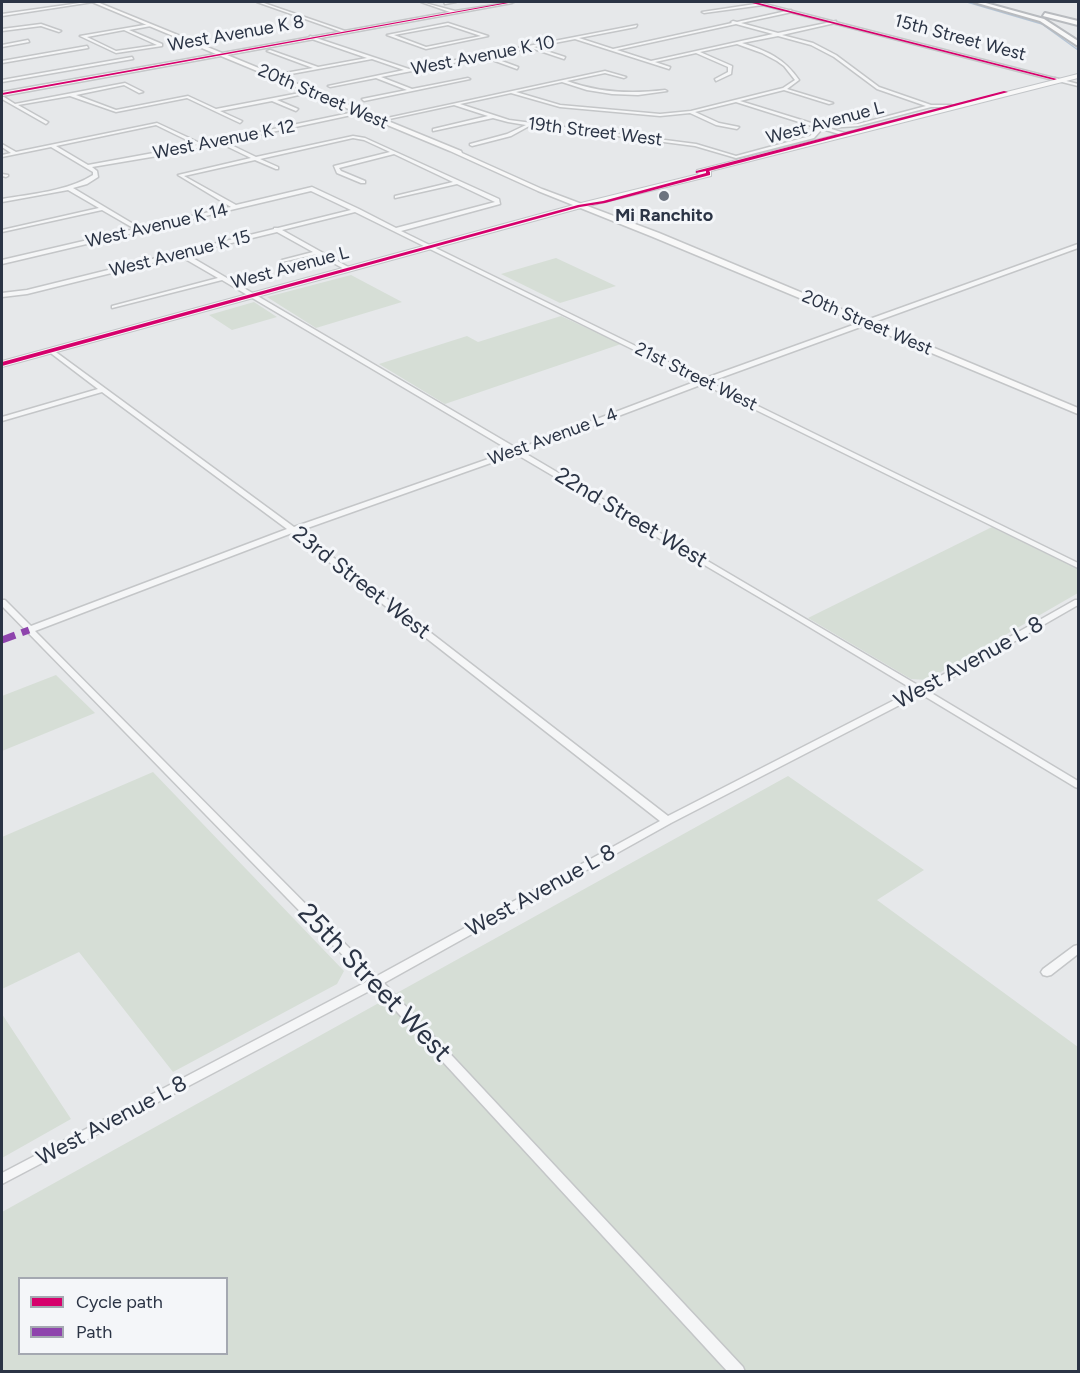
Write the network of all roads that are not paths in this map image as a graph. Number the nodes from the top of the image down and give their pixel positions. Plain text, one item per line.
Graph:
1 (58, 2) edge
2 (92, 2) edge
3 (259, 2) edge
4 (423, 2) edge
5 (454, 2) edge
6 (512, 2) edge
7 (977, 2) edge
8 (986, 2) edge
9 (445, 3) dead end
10 (752, 4) edge
11 (50, 8) junction
12 (790, 11) junction
13 (454, 12) junction
14 (706, 12) dead end
15 (1071, 12) dead end
16 (2, 15) edge
17 (1078, 16) edge
18 (397, 22) junction
19 (733, 22) junction
20 (835, 22) junction
21 (1078, 23) edge
22 (150, 25) junction
23 (636, 26) dead end
24 (124, 29) junction
25 (419, 29) junction
26 (2, 30) edge
27 (59, 31) dead end
28 (343, 32) junction
29 (778, 35) junction
30 (310, 37) junction
31 (575, 38) junction
32 (28, 41) dead end
33 (737, 43) junction
34 (1078, 44) edge
35 (2, 46) edge
36 (531, 47) junction
37 (87, 48) dead end
38 (614, 50) junction
39 (269, 51) dead end
40 (695, 52) junction
41 (219, 53) junction
42 (10, 55) dead end
43 (484, 56) junction
44 (132, 58) dead end
45 (374, 58) junction
46 (564, 58) dead end
47 (18, 59) junction
48 (2, 62) edge
49 (651, 62) junction
50 (318, 68) junction
51 (517, 68) dead end
52 (669, 68) dead end
53 (409, 70) junction
54 (63, 71) junction
55 (1078, 73) edge
56 (275, 76) junction
57 (377, 77) junction
58 (624, 77) dead end
59 (468, 78) dead end
60 (1055, 79) junction
61 (79, 80) junction
62 (716, 80) dead end
63 (2, 81) edge
64 (562, 81) junction
65 (330, 86) dead end
66 (1078, 86) edge
67 (784, 89) junction
68 (411, 90) junction
69 (141, 92) dead end
70 (310, 92) junction
71 (511, 92) junction
72 (665, 92) dead end
73 (70, 94) junction
74 (2, 96) edge
75 (272, 99) junction
76 (364, 100) dead end
77 (736, 101) junction
78 (831, 103) dead end
79 (454, 104) junction
80 (14, 105) junction
81 (931, 106) junction
82 (951, 106) junction
83 (217, 110) junction
84 (296, 110) dead end
85 (359, 112) junction
86 (691, 112) junction
87 (492, 117) junction
88 (380, 120) junction
89 (240, 122) dead end
90 (46, 123) dead end
91 (529, 125) junction
92 (821, 127) junction
93 (737, 128) dead end
94 (435, 130) dead end
95 (846, 135) junction
96 (221, 142) junction
97 (2, 145) edge
98 (472, 145) dead end
99 (52, 146) junction
100 (202, 146) junction
101 (15, 153) junction
102 (394, 153) junction
103 (2, 156) edge
104 (736, 157) joint
105 (256, 158) junction
106 (90, 166) junction
107 (276, 168) dead end
108 (363, 182) dead end
109 (458, 182) junction
110 (69, 188) junction
111 (312, 189) joint
112 (397, 197) dead end
113 (2, 201) edge
114 (584, 205) junction
115 (235, 207) junction
116 (104, 208) junction
117 (357, 210) junction
118 (276, 229) junction
119 (140, 230) junction
120 (397, 230) junction
121 (2, 231) edge
122 (1078, 246) edge
123 (431, 247) junction
124 (318, 252) junction
125 (181, 254) junction
126 (284, 261) dead end
127 (2, 262) edge
128 (348, 269) junction
129 (220, 279) junction
130 (2, 295) edge
131 (250, 296) junction
132 (114, 307) dead end
133 (865, 322) junction
134 (51, 351) junction
135 (2, 364) edge
136 (704, 381) junction
137 (104, 389) junction
138 (1078, 411) edge
139 (2, 419) edge
140 (518, 451) junction
141 (293, 530) junction
142 (1078, 566) edge
143 (2, 602) edge
144 (1078, 602) edge
145 (29, 630) junction
146 (922, 690) junction
147 (1078, 785) edge
148 (668, 821) junction
149 (1078, 949) edge
150 (1047, 972) dead end
151 (376, 982) junction
152 (2, 1179) edge
153 (738, 1371) edge

1 - 11 street
2 - 11 street
2 - 22 main road, 20th Street West
3 - 28 street
4 - 13 main road
5 - 9 street
6 - 13 main road, West Avenue K 8
7 - 34 highway
8 - 21 highway
10 - 12 main road, 15th Street West
10 - 14 street
11 - 16 street
12 - 19 street
12 - 20 main road, 15th Street West
13 - 18 main road, West Avenue K 8
15 - 17 highway
18 - 25 street
18 - 28 main road, West Avenue K 8
19 - 29 street
19 - 38 street
20 - 29 street
20 - 60 main road, 15th Street West
22 - 24 street
22 - 41 main road, 20th Street West
23 - 31 street, West Avenue K 10
24 - 24 street
25 - 25 street
26 - 27 street
28 - 30 main road, West Avenue K 8
29 - 33 street
29 - 81 street
30 - 41 main road, West Avenue K 8
30 - 45 street
31 - 36 street, West Avenue K 10
31 - 38 street
32 - 35 street
33 - 40 street
33 - 67 street
36 - 43 street, West Avenue K 10
36 - 46 street
37 - 47 street
38 - 49 street
39 - 50 street
40 - 49 street
40 - 62 street
41 - 56 main road, 20th Street West
41 - 61 main road, West Avenue K 8
42 - 47 street
43 - 51 street
43 - 53 street, West Avenue K 10
44 - 54 street
45 - 50 street
45 - 53 street
47 - 48 street
49 - 52 street
50 - 56 street
53 - 57 street, West Avenue K 10
54 - 61 street
54 - 63 street
55 - 60 main road, West Avenue L
56 - 70 main road, 20th Street West
57 - 65 street, West Avenue K 10
57 - 68 street
58 - 64 street
59 - 68 street
60 - 66 street, 15th Street West
60 - 82 main road, West Avenue L
61 - 74 main road, West Avenue K 8
64 - 71 street
64 - 72 street
67 - 77 street
67 - 78 street
68 - 76 street
69 - 73 street
70 - 75 street
70 - 85 main road, 20th Street West
71 - 79 street
71 - 86 street
73 - 80 street
73 - 83 street
74 - 80 street
75 - 83 street
75 - 84 street
77 - 86 street
77 - 92 street
79 - 87 street, 19th Street West
79 - 88 street
80 - 90 street
81 - 82 street, West Avenue L
81 - 92 street, West Avenue L
82 - 95 main road, West Avenue L
83 - 89 street
85 - 88 main road, 20th Street West
85 - 96 street, West Avenue K 12
86 - 93 street
87 - 91 street, 19th Street West
87 - 94 street
88 - 114 main road, 20th Street West
91 - 98 street
91 - 104 street, 19th Street West
92 - 95 street
92 - 104 street, West Avenue L
95 - 114 main road, West Avenue L
96 - 100 street, West Avenue K 12
96 - 105 street
97 - 101 street
99 - 100 street
99 - 101 street
99 - 106 street
100 - 106 street, West Avenue K 12
101 - 103 street
102 - 105 street
102 - 108 street
102 - 109 street
105 - 107 street
105 - 115 street
106 - 110 street
109 - 112 street
109 - 120 street
110 - 113 street
110 - 116 street
111 - 115 street, West Avenue K 14
111 - 117 street, 21st Street West
114 - 123 main road, West Avenue L
114 - 133 main road, 20th Street West
115 - 119 street, West Avenue K 14
116 - 119 street
116 - 121 street
117 - 118 street, West Avenue K 15
117 - 120 street, 21st Street West
118 - 124 street
118 - 125 street, West Avenue K 15
119 - 127 street, West Avenue K 14
120 - 123 street, 21st Street West
122 - 133 street, West Avenue L 4
123 - 128 main road, West Avenue L
123 - 136 street, 21st Street West
124 - 126 street
124 - 128 street
125 - 129 street, 22nd Street West
125 - 130 street, West Avenue K 15
128 - 131 main road, West Avenue L
129 - 131 street, 22nd Street West
129 - 132 street
131 - 134 main road, West Avenue L
131 - 140 street, 22nd Street West
133 - 136 street, West Avenue L 4
133 - 138 main road, 20th Street West
134 - 135 main road, West Avenue L
134 - 137 street, 23rd Street West
136 - 140 street, West Avenue L 4
136 - 142 street, 21st Street West
137 - 139 street
137 - 141 street, 23rd Street West
140 - 141 street, West Avenue L 4
140 - 146 street, 22nd Street West
141 - 145 street, West Avenue L 4
141 - 148 street, 23rd Street West
143 - 145 street, 25th Street West
144 - 146 street, West Avenue L 8
145 - 151 street, 25th Street West
146 - 147 street, 22nd Street West
146 - 148 street, West Avenue L 8
148 - 151 street, West Avenue L 8
149 - 150 street
151 - 152 street, West Avenue L 8
151 - 153 street, 25th Street West

